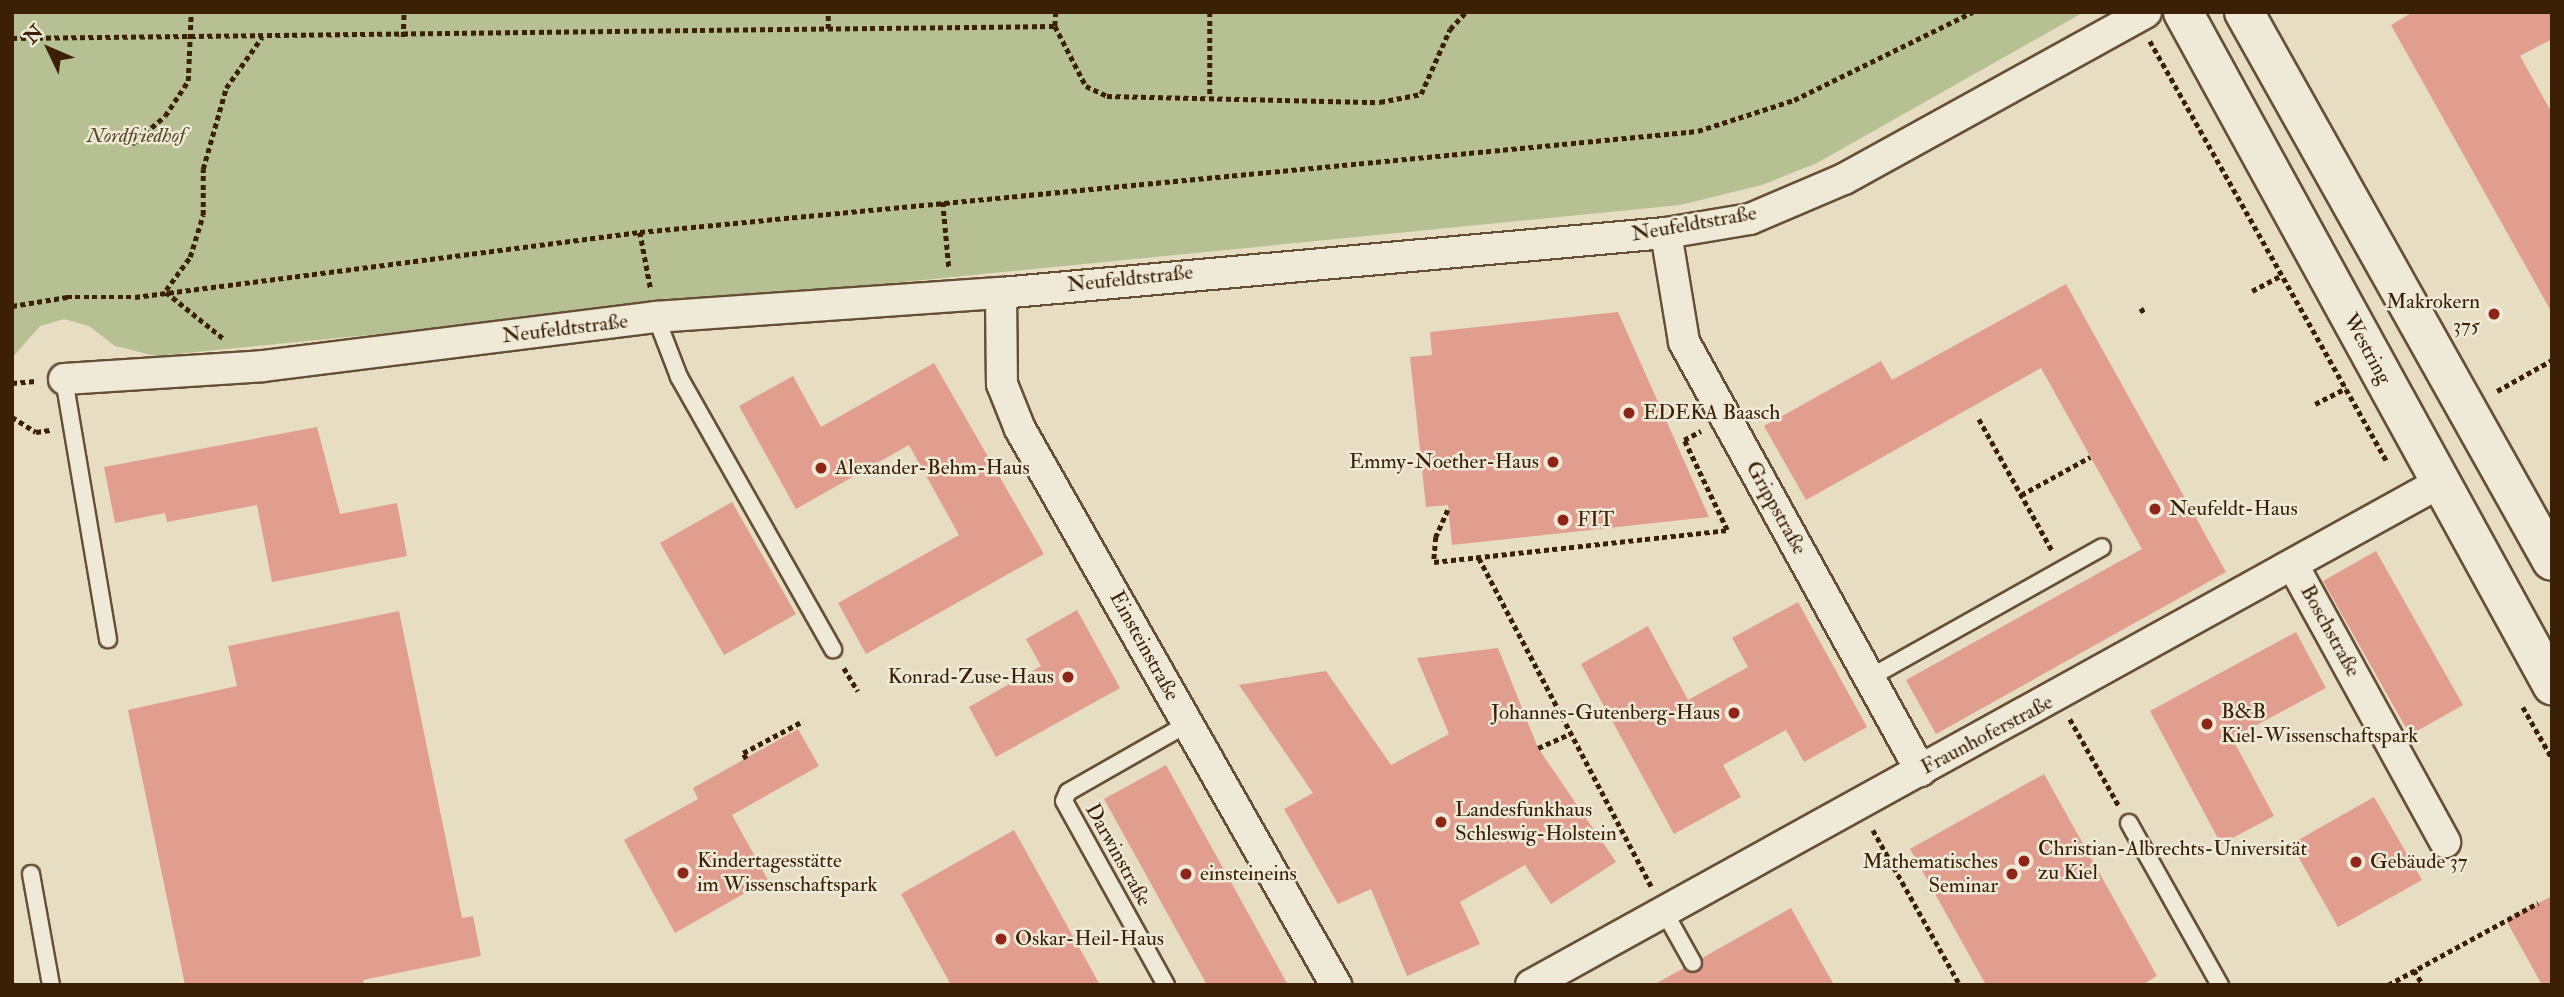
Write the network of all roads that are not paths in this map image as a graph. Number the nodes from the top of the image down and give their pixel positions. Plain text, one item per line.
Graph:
1 (2183, 12) edge
2 (2244, 12) edge
3 (2141, 15) edge
4 (1666, 233) junction
5 (1001, 293) junction
6 (656, 317) junction
7 (64, 379) joint
8 (2425, 491) junction
9 (2102, 547) dead end
10 (2552, 561) edge
11 (2294, 566) junction
12 (108, 639) dead end
13 (833, 649) dead end
14 (1869, 678) junction
15 (2536, 692) edge
16 (1187, 724) junction
17 (1921, 771) junction
18 (2129, 823) road end
19 (2445, 842) dead end
20 (31, 874) dead end
21 (1665, 912) junction
22 (1693, 963) dead end
23 (51, 985) edge
24 (1166, 985) edge
25 (1336, 985) edge
26 (1531, 985) edge
27 (2220, 985) edge

1 - 8 main road, Westring
2 - 10 main road
3 - 4 street, Neufeldtstraße
4 - 5 street, Neufeldtstraße
4 - 14 street, Grippstraße
5 - 6 street, Neufeldtstraße
5 - 16 street, Einsteinstraße
6 - 7 street, Neufeldtstraße
6 - 13 lane
7 - 12 lane
8 - 11 street, Fraunhoferstraße
8 - 15 main road, Westring
9 - 14 lane
11 - 17 street, Fraunhoferstraße
11 - 19 street, Boschstraße
14 - 17 street, Grippstraße
16 - 24 lane, Darwinstraße
16 - 25 street, Einsteinstraße
17 - 21 street, Fraunhoferstraße
18 - 27 lane
20 - 23 lane
21 - 22 lane
21 - 26 street, Fraunhoferstraße

